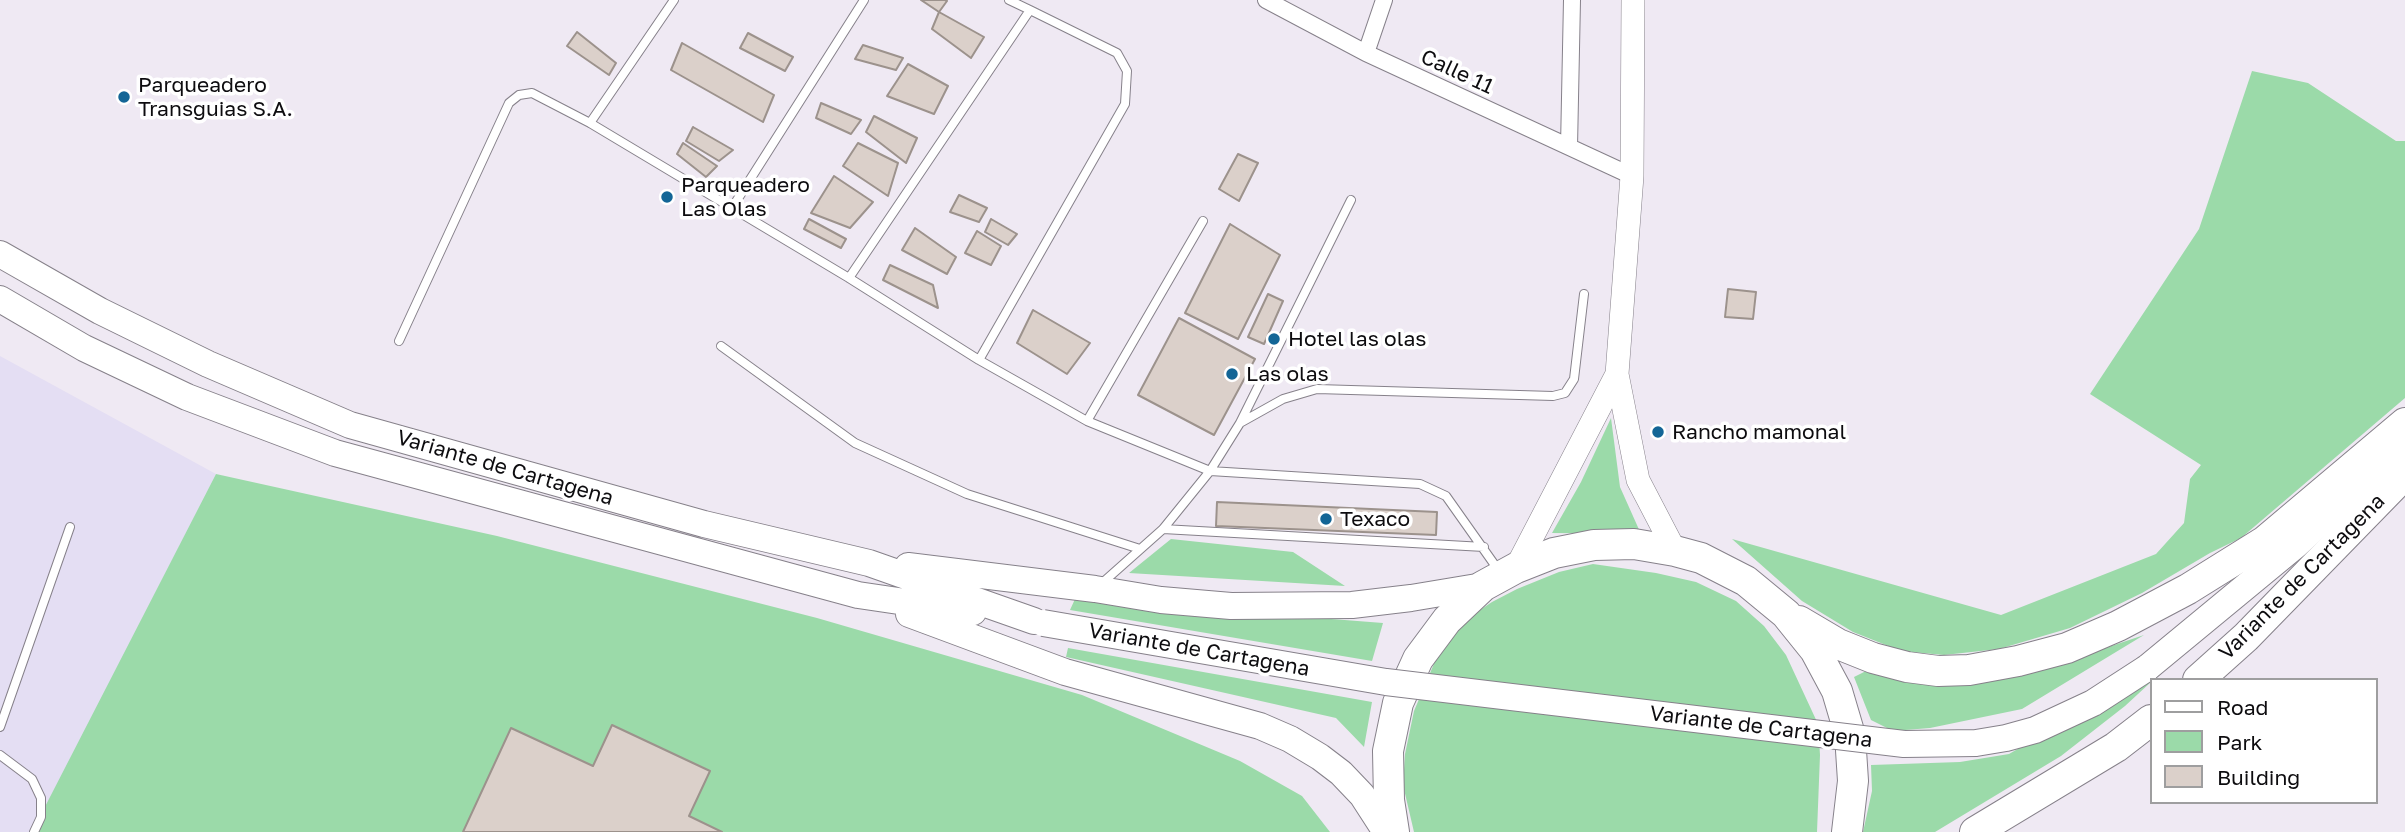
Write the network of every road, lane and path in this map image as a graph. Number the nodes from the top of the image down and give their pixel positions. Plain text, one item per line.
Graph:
1 (674, 0) edge
2 (864, 0) edge
3 (1009, 0) edge
4 (1266, 0) edge
5 (1384, 0) edge
6 (1572, 0) edge
7 (1633, 0) edge
8 (1030, 10) junction
9 (1366, 53) junction
10 (590, 123) junction
11 (1569, 147) junction
12 (1632, 176) junction
13 (1350, 200) dead end
14 (732, 208) junction
15 (1203, 221) dead end
16 (0, 254) edge
17 (849, 278) junction
18 (1584, 294) dead end
19 (0, 299) edge
20 (399, 341) dead end
21 (721, 346) dead end
22 (979, 360) junction
23 (1617, 374) junction
24 (1087, 421) junction
25 (1240, 423) junction
26 (2405, 423) edge
27 (2401, 465) edge
28 (1210, 471) junction
29 (70, 527) dead end
30 (1163, 529) junction
31 (1484, 547) junction
32 (1140, 549) junction
33 (1675, 551) junction
34 (869, 563) junction
35 (1500, 577) junction
36 (1095, 589) junction
37 (858, 594) junction
38 (1786, 614) junction
39 (1038, 622) junction
40 (2200, 678) edge
41 (2150, 721) edge
42 (0, 727) edge
43 (0, 755) edge
44 (34, 832) edge
45 (1386, 832) edge
46 (1394, 832) edge
47 (1847, 832) edge
48 (1975, 832) edge

1 - 10 lane
2 - 14 lane
3 - 8 lane
4 - 9 street, Calle 11
5 - 9 street
6 - 11 street
7 - 12 street
8 - 17 lane
8 - 22 lane
9 - 11 street, Calle 11
10 - 14 lane
10 - 20 lane
11 - 12 street, Calle 11
12 - 23 street
13 - 25 lane
14 - 17 lane
15 - 24 lane
16 - 34 main road, Variante de Cartagena
17 - 22 lane
18 - 25 lane
19 - 37 main road, Variante de Cartagena
21 - 32 lane
22 - 24 lane
23 - 33 street
23 - 35 street
24 - 28 lane
25 - 28 lane
26 - 38 highway, Variante de Cartagena
27 - 39 main road, Variante de Cartagena, bridge
27 - 40 highway, Variante de Cartagena
28 - 30 lane
28 - 31 lane
29 - 42 lane
30 - 31 lane
30 - 32 lane
31 - 35 lane
32 - 36 lane
33 - 35 highway
33 - 38 highway
34 - 36 main road
34 - 39 main road, Variante de Cartagena
35 - 36 main road
35 - 46 highway
37 - 39 main road, Variante de Cartagena
37 - 45 main road
38 - 47 highway
41 - 48 highway
43 - 44 lane

